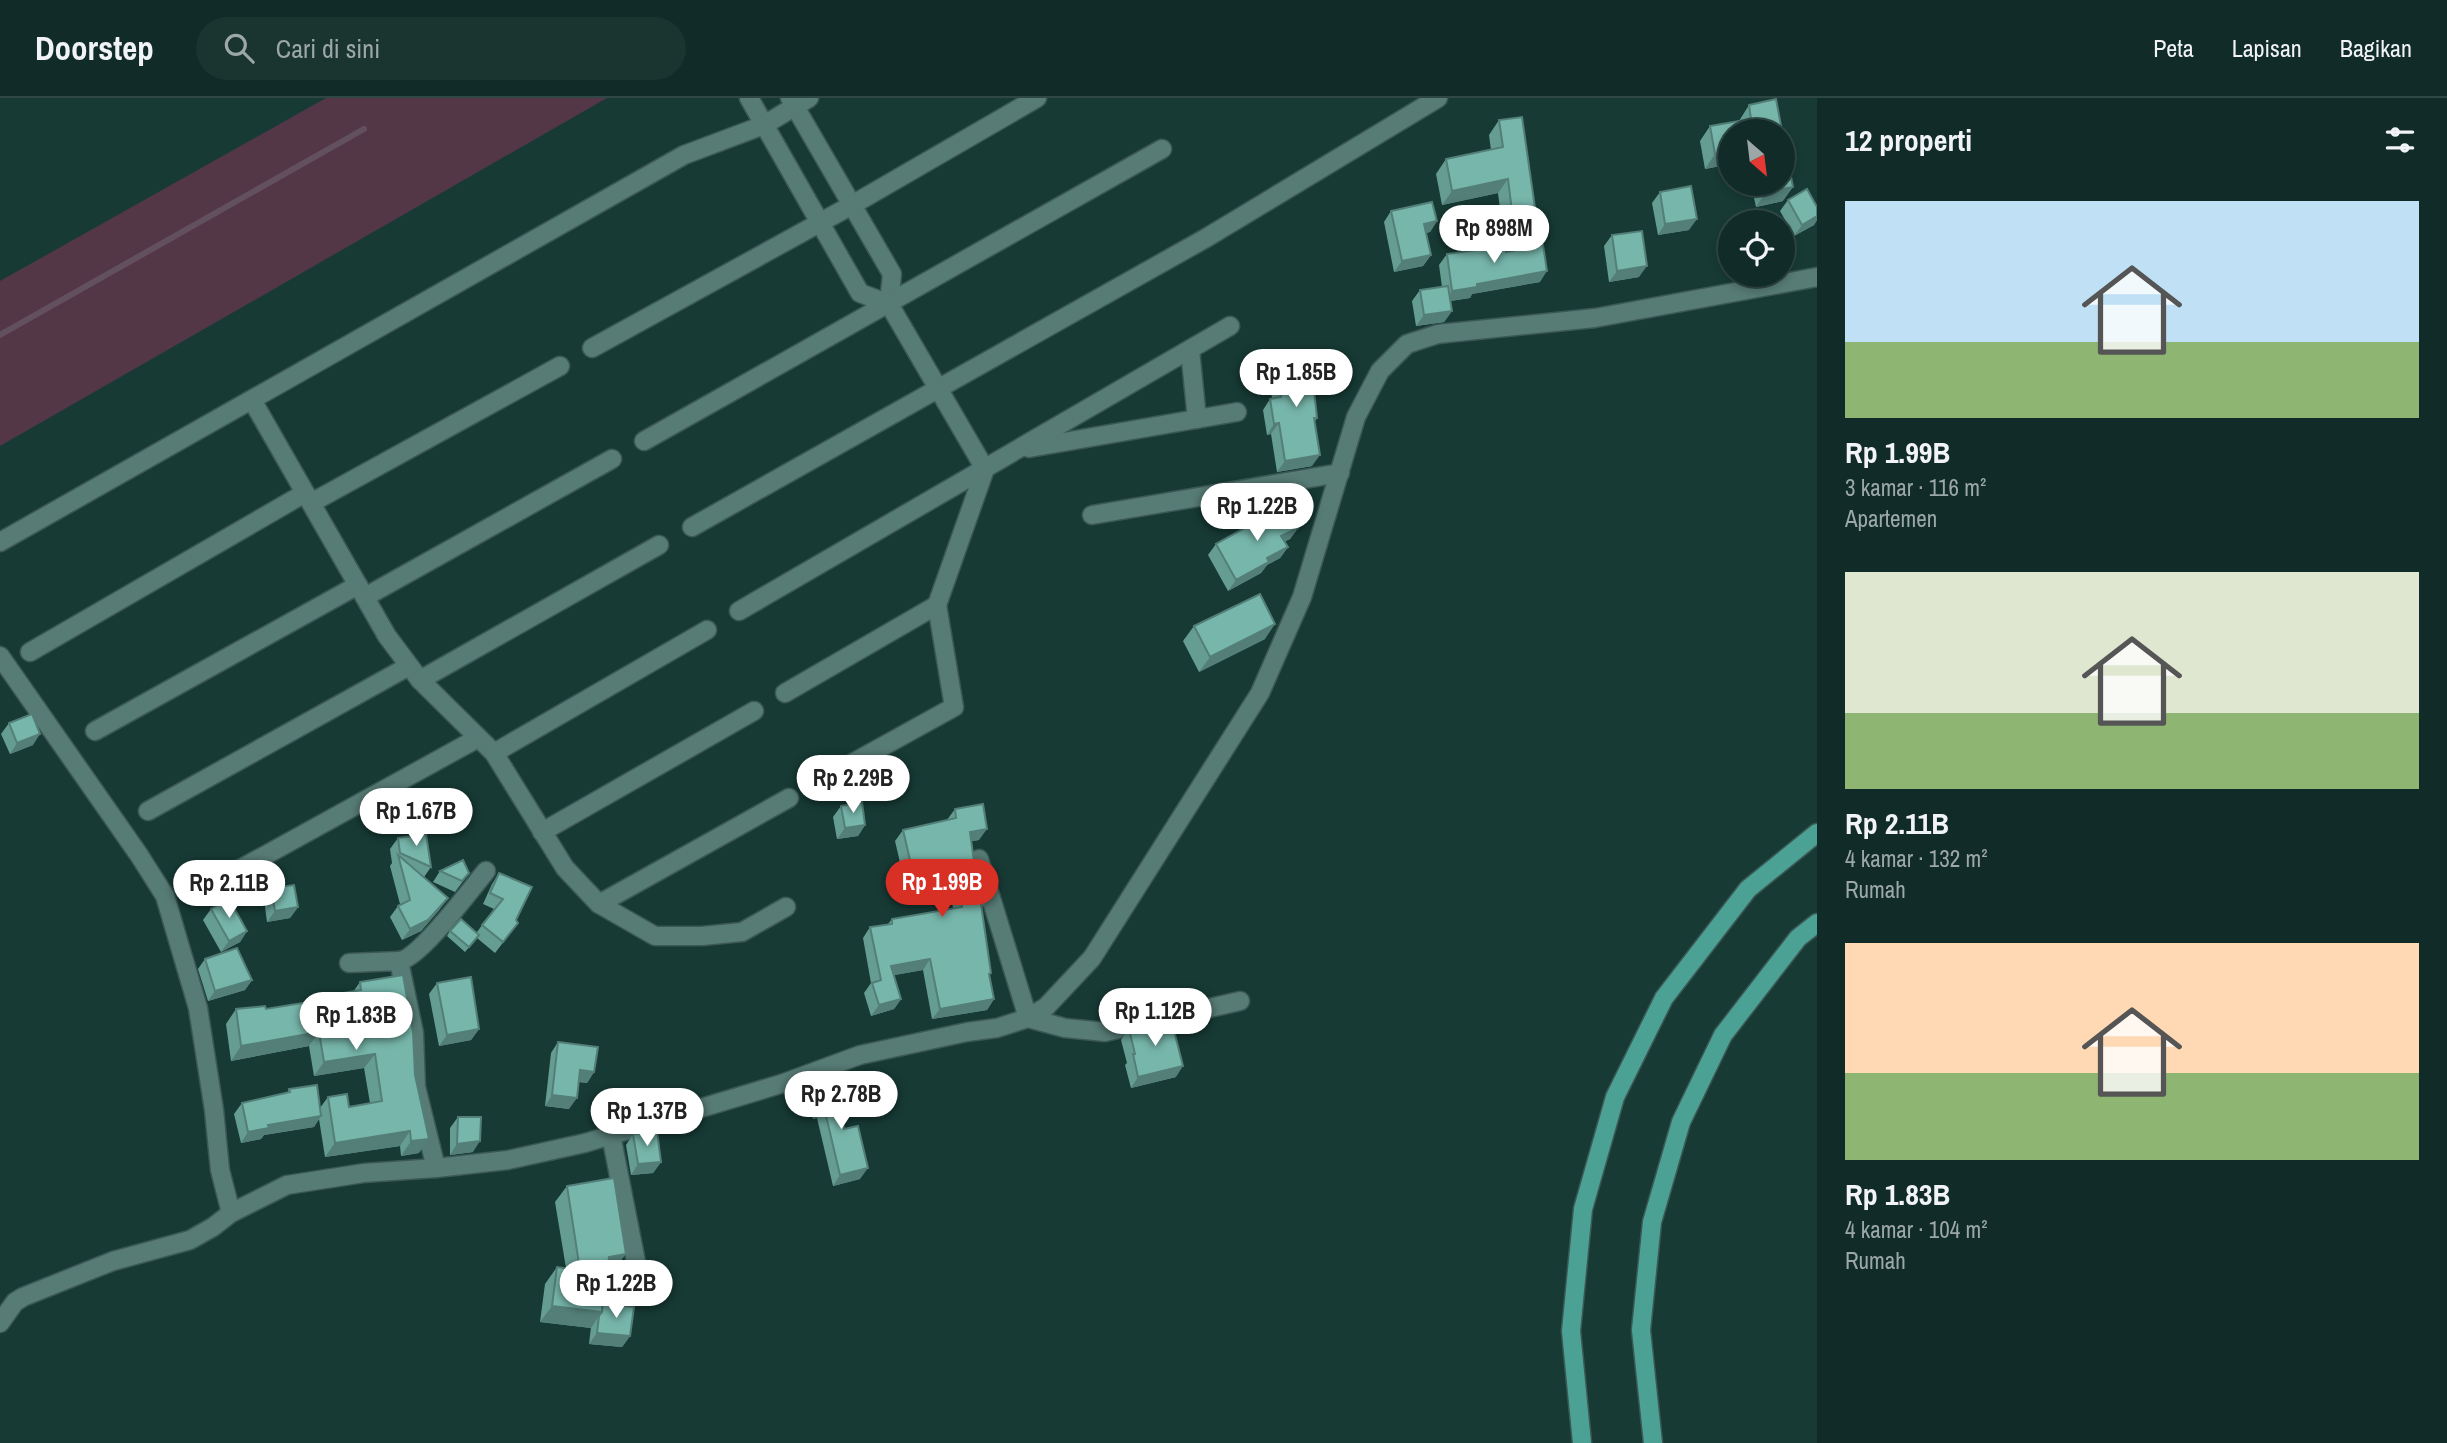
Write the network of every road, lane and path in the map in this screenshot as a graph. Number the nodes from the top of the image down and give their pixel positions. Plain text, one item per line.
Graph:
1 (749, 98) edge
2 (1037, 98) edge
3 (1438, 98) edge
4 (798, 101) edge
5 (764, 125) junction
6 (1162, 149) dead end
7 (852, 205) junction
8 (819, 223) junction
9 (1817, 277) edge
10 (889, 304) junction
11 (1230, 326) dead end
12 (592, 348) dead end
13 (1190, 350) junction
14 (560, 366) dead end
15 (938, 389) junction
16 (252, 400) junction
17 (1237, 412) dead end
18 (1197, 419) junction
19 (644, 441) dead end
20 (1015, 451) junction
21 (612, 459) dead end
22 (985, 469) junction
23 (1340, 473) junction
24 (308, 498) junction
25 (1092, 515) dead end
26 (692, 527) dead end
27 (0, 542) edge
28 (659, 545) dead end
29 (362, 591) junction
30 (937, 605) junction
31 (739, 611) dead end
32 (707, 630) dead end
33 (30, 652) dead end
34 (0, 656) edge
35 (414, 673) junction
36 (785, 693) dead end
37 (754, 711) dead end
38 (94, 732) dead end
39 (478, 738) junction
40 (494, 753) junction
41 (831, 775) dead end
42 (789, 798) dead end
43 (148, 811) dead end
44 (542, 832) junction
45 (1817, 833) edge
46 (979, 859) dead end
47 (486, 871) dead end
48 (204, 889) dead end
49 (599, 904) junction
50 (786, 906) dead end
51 (1817, 923) edge
52 (400, 961) junction
53 (349, 963) dead end
54 (1240, 1001) dead end
55 (1028, 1018) junction
56 (611, 1135) junction
57 (436, 1168) junction
58 (231, 1213) junction
59 (638, 1272) dead end
60 (0, 1323) edge
61 (1582, 1443) edge
62 (1653, 1443) edge

1 - 5 street
2 - 7 street
3 - 15 street
4 - 5 street
4 - 7 street
5 - 8 street
5 - 16 street
6 - 10 street
7 - 8 street
7 - 10 street
8 - 10 street
8 - 12 street
9 - 23 street
10 - 15 street
10 - 19 street
11 - 13 street
13 - 18 street
13 - 20 street
14 - 24 street
15 - 22 street
15 - 26 street
16 - 24 street
16 - 27 street
17 - 18 street
18 - 20 street
20 - 22 street
21 - 29 street
22 - 30 street
22 - 31 street
23 - 25 street
23 - 55 street
24 - 29 street
24 - 33 street
28 - 35 street
29 - 35 street
29 - 38 street
30 - 36 street
30 - 41 street
32 - 40 street
34 - 58 street
35 - 39 street
35 - 43 street
37 - 44 street
39 - 40 street
39 - 48 street
40 - 44 street
42 - 49 street
44 - 49 street
45 - 61 main road
46 - 55 street
47 - 52 street
49 - 50 street
51 - 62 main road
52 - 53 street
52 - 57 street
54 - 55 street
55 - 56 street
56 - 57 street
56 - 59 street
57 - 58 street
58 - 60 street

